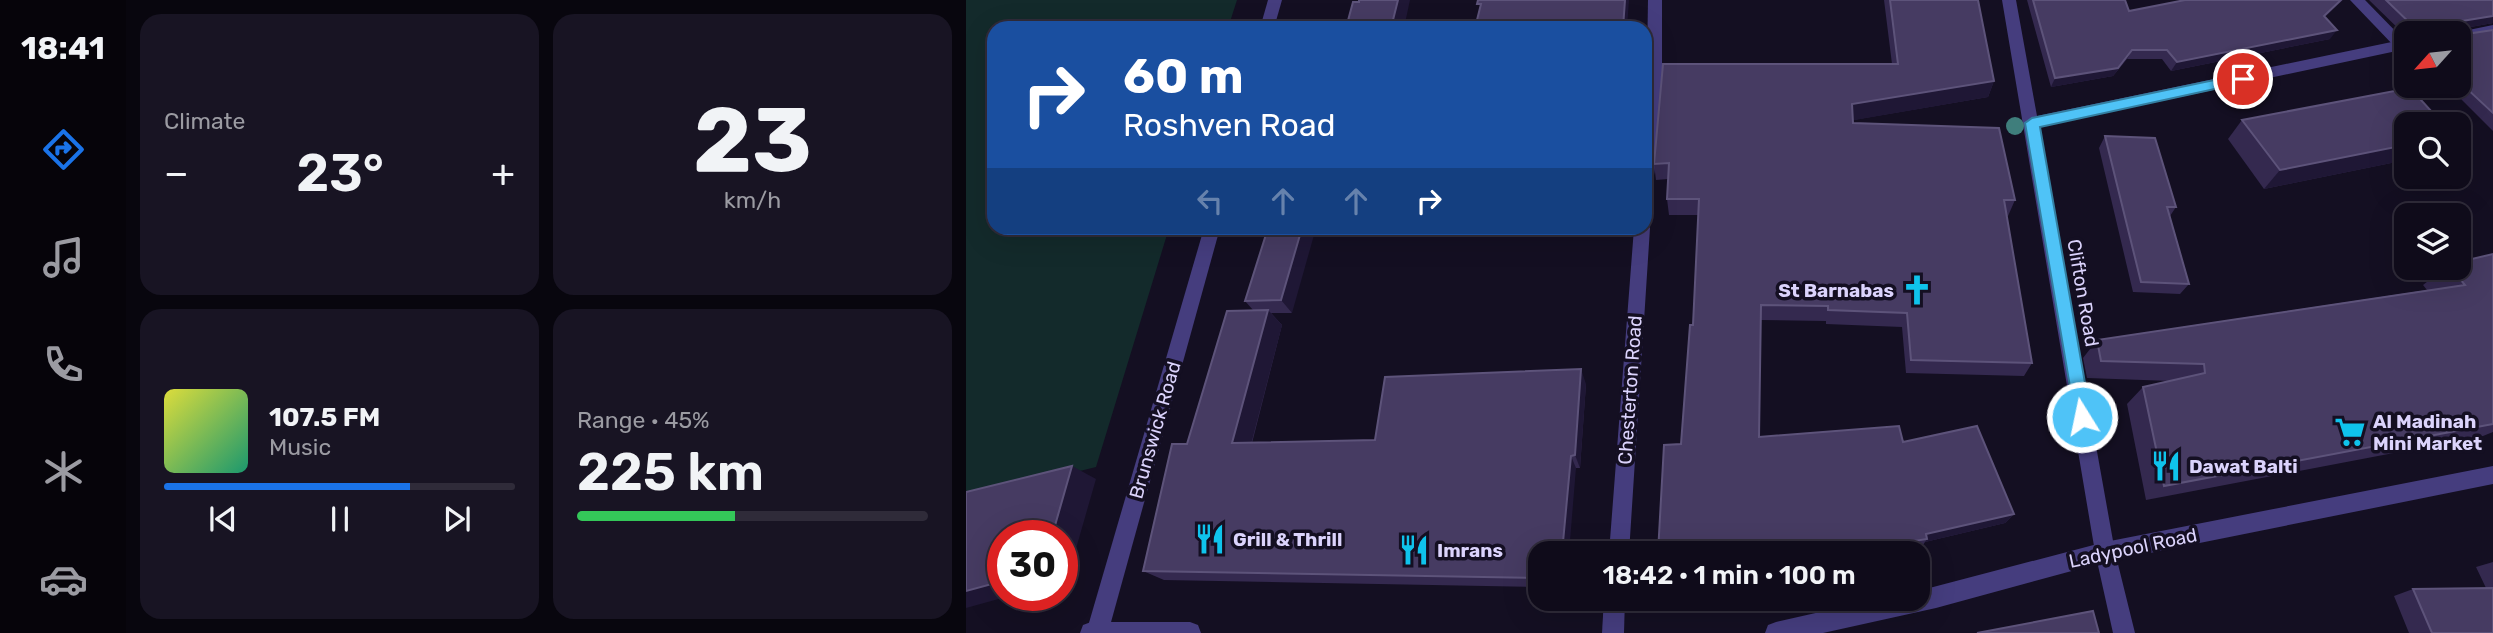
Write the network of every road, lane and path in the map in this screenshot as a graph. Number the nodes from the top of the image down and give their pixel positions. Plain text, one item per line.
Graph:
1 (1275, 0) edge
2 (1655, 0) edge
3 (2009, 0) edge
4 (2357, 0) edge
5 (1269, 21) edge
6 (2493, 30) edge
7 (2471, 34) edge
8 (2394, 36) edge
9 (2394, 47) edge
10 (1652, 117) edge
11 (2032, 123) junction
12 (1210, 235) edge
13 (1642, 235) edge
14 (2493, 475) edge
15 (1620, 541) edge
16 (2105, 552) junction
17 (1614, 611) edge
18 (1095, 633) edge
19 (1190, 633) edge
20 (1613, 633) edge
21 (1776, 633) edge
22 (2124, 633) edge

1 - 5 street
2 - 10 street
3 - 11 street, Clifton Road
4 - 8 street
6 - 7 street
9 - 11 street
11 - 16 street, Clifton Road
12 - 18 street, Brunswick Road
13 - 15 street, Chesterton Road
14 - 16 street, Ladypool Road
16 - 21 street, Ladypool Road
16 - 22 street, Clifton Road
17 - 20 street
18 - 19 street

